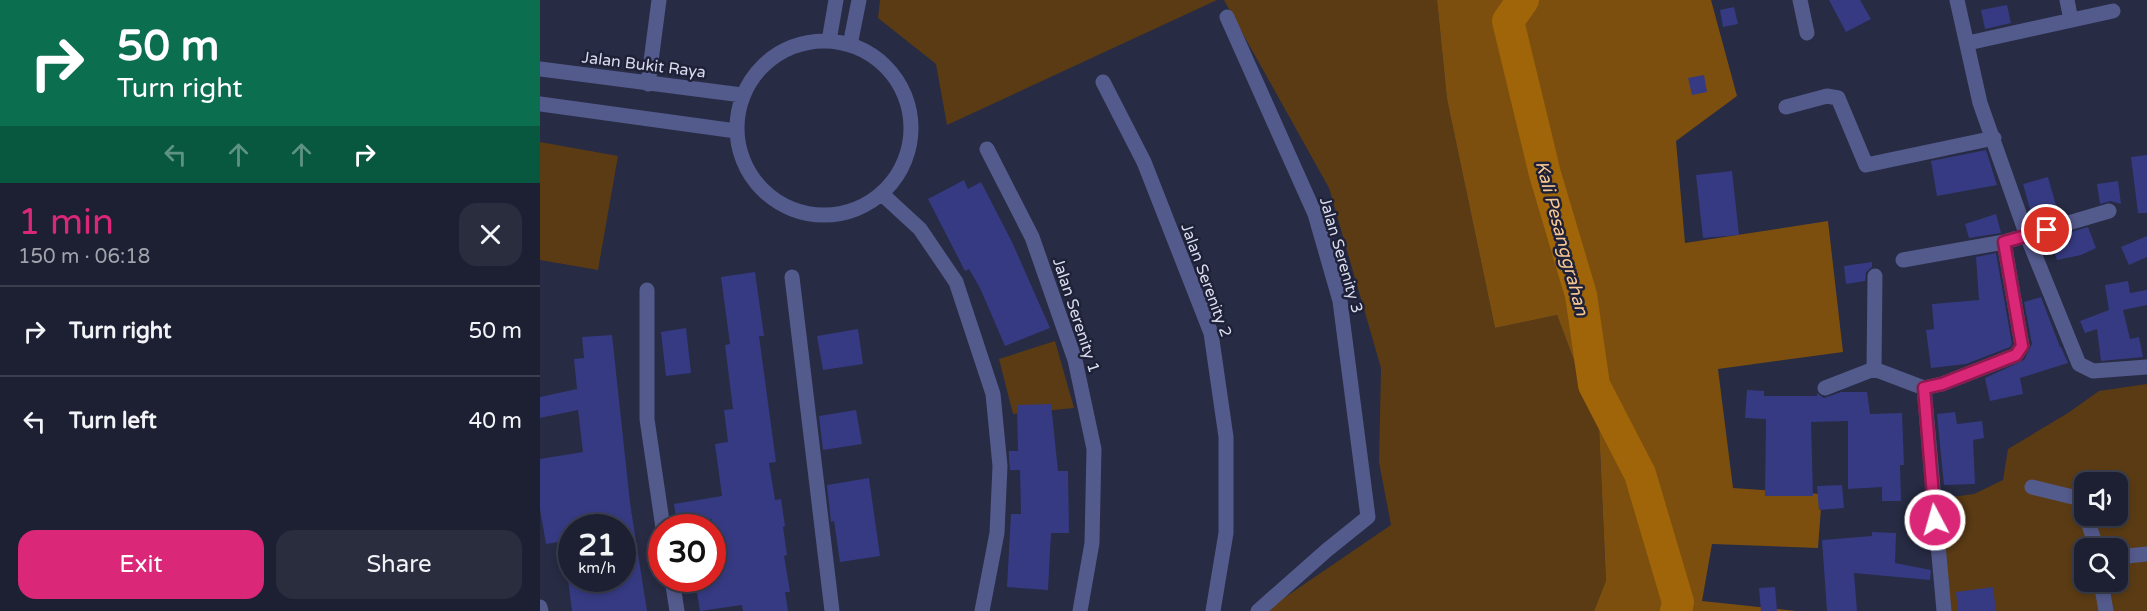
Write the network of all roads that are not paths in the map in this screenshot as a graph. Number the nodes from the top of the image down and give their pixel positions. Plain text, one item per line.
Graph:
1 (659, 0) edge
2 (836, 0) edge
3 (859, 0) edge
4 (1800, 0) edge
5 (1957, 0) edge
6 (2067, 0) edge
7 (2113, 11) dead end
8 (1227, 17) dead end
9 (2071, 20) junction
10 (1808, 33) dead end
11 (829, 41) junction
12 (1968, 43) junction
13 (850, 45) junction
14 (540, 69) edge
15 (1104, 82) dead end
16 (648, 84) junction
17 (742, 95) junction
18 (540, 104) edge
19 (1786, 107) dead end
20 (736, 131) junction
21 (1994, 138) junction
22 (987, 149) dead end
23 (882, 194) junction
24 (2109, 211) dead end
25 (2027, 236) junction
26 (2004, 242) junction
27 (1903, 260) dead end
28 (1875, 276) dead end
29 (792, 277) dead end
30 (647, 290) dead end
31 (2147, 367) edge
32 (1874, 369) junction
33 (1825, 388) dead end
34 (1924, 388) junction
35 (2032, 487) dead end
36 (2074, 497) edge
37 (661, 514) edge
38 (2147, 554) edge
39 (2128, 556) edge
40 (674, 592) edge
41 (2103, 592) edge
42 (676, 611) edge
43 (832, 611) edge
44 (982, 611) edge
45 (1080, 611) edge
46 (1213, 611) edge
47 (1258, 611) edge
48 (1944, 611) edge
49 (2106, 611) edge

1 - 16 street
2 - 11 street
3 - 13 street
4 - 10 street
5 - 12 street
6 - 9 street
7 - 9 street
8 - 47 street, Jalan Serenity 3
9 - 12 street
11 - 13 street
11 - 17 street
12 - 21 street
13 - 23 street
14 - 16 street, Jalan Bukit Raya
15 - 46 street, Jalan Serenity 2
16 - 17 street, Jalan Bukit Raya
17 - 20 street
18 - 20 street
19 - 21 street
20 - 23 street
21 - 25 street
22 - 45 street, Jalan Serenity 1
23 - 44 street
24 - 25 street
25 - 26 street
25 - 31 street
26 - 27 street
26 - 34 street
28 - 32 street
29 - 43 street
30 - 37 street
32 - 33 street
32 - 34 street
34 - 48 street
35 - 36 street
38 - 39 street
40 - 42 street
41 - 49 street

